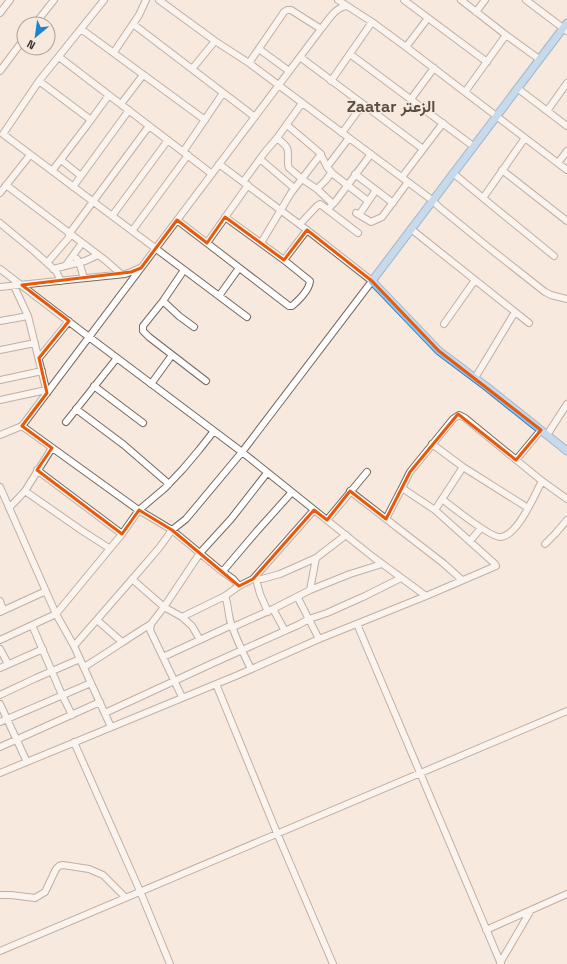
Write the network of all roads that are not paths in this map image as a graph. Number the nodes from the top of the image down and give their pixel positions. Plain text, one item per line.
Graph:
1 (10, 0) edge
2 (54, 0) edge
3 (146, 0) edge
4 (159, 0) edge
5 (404, 0) edge
6 (461, 0) edge
7 (485, 0) edge
8 (526, 0) edge
9 (102, 1) edge
10 (340, 1) edge
11 (534, 2) edge
12 (347, 6) junction
13 (476, 12) junction
14 (0, 13) edge
15 (41, 16) edge
16 (428, 18) junction
17 (372, 22) junction
18 (133, 24) junction
19 (566, 27) edge
20 (81, 29) junction
21 (321, 29) junction
22 (506, 35) junction
23 (215, 41) junction
24 (406, 47) junction
25 (259, 49) junction
26 (16, 50) edge
27 (114, 52) junction
28 (350, 54) junction
29 (59, 57) junction
30 (300, 57) junction
31 (539, 59) junction
32 (486, 62) junction
33 (249, 63) junction
34 (434, 68) junction
35 (192, 69) junction
36 (0, 71) edge
37 (289, 71) junction
38 (143, 75) junction
39 (39, 81) junction
40 (331, 81) junction
41 (567, 83) edge
42 (278, 85) junction
43 (517, 88) junction
44 (465, 92) junction
45 (223, 93) junction
46 (109, 95) junction
47 (411, 99) junction
48 (302, 103) junction
49 (121, 104) junction
50 (363, 104) junction
51 (128, 110) junction
52 (547, 111) junction
53 (496, 116) junction
54 (255, 117) junction
55 (91, 120) junction
56 (205, 120) junction
57 (443, 123) junction
58 (286, 125) junction
59 (149, 126) junction
60 (567, 126) edge
61 (342, 133) junction
62 (1, 136) edge
63 (277, 138) junction
64 (349, 138) junction
65 (525, 138) junction
66 (168, 140) junction
67 (473, 146) junction
68 (423, 149) junction
69 (567, 150) edge
70 (186, 154) junction
71 (321, 154) junction
72 (370, 154) junction
73 (30, 155) junction
74 (260, 159) junction
75 (60, 160) junction
76 (558, 163) junction
77 (219, 164) junction
78 (327, 167) junction
79 (502, 170) junction
80 (567, 170) edge
81 (52, 171) junction
82 (331, 173) junction
83 (453, 173) junction
84 (212, 174) junction
85 (355, 174) junction
86 (81, 176) junction
87 (402, 177) junction
88 (302, 179) junction
89 (408, 182) junction
90 (246, 183) junction
91 (6, 185) junction
92 (347, 185) junction
93 (73, 187) junction
94 (294, 188) junction
95 (317, 188) junction
96 (376, 190) junction
97 (0, 193) edge
98 (483, 198) junction
99 (432, 200) junction
100 (368, 201) junction
101 (93, 202) junction
102 (393, 203) junction
103 (333, 204) junction
104 (280, 209) junction
105 (328, 209) junction
106 (112, 216) junction
107 (225, 217) junction
108 (177, 220) junction
109 (567, 221) edge
110 (0, 223) edge
111 (300, 224) junction
112 (411, 229) junction
113 (307, 230) junction
114 (132, 231) junction
115 (358, 233) dead end
116 (70, 234) junction
117 (82, 243) junction
118 (207, 243) junction
119 (261, 243) junction
120 (155, 249) junction
121 (73, 255) junction
122 (98, 255) junction
123 (554, 256) dead end
124 (284, 260) junction
125 (79, 262) junction
126 (47, 263) junction
127 (66, 265) junction
128 (0, 268) edge
129 (142, 268) junction
130 (239, 268) junction
131 (53, 269) junction
132 (184, 270) junction
133 (121, 274) junction
134 (84, 278) junction
135 (372, 280) junction
136 (475, 280) junction
137 (61, 281) junction
138 (22, 285) junction
139 (14, 286) junction
140 (0, 287) edge
141 (219, 296) junction
142 (567, 299) edge
143 (163, 301) junction
144 (515, 312) junction
145 (28, 316) junction
146 (246, 317) dead end
147 (0, 321) edge
148 (69, 321) junction
149 (529, 323) dead end
150 (444, 324) dead end
151 (194, 327) dead end
152 (89, 337) junction
153 (35, 343) junction
154 (0, 350) edge
155 (172, 355) junction
156 (39, 358) junction
157 (117, 358) junction
158 (42, 371) junction
159 (475, 378) junction
160 (0, 380) edge
161 (206, 381) dead end
162 (151, 384) junction
163 (94, 386) junction
164 (46, 391) junction
165 (0, 400) edge
166 (567, 405) edge
167 (76, 409) junction
168 (66, 422) dead end
169 (143, 424) dead end
170 (22, 426) junction
171 (214, 431) junction
172 (544, 433) junction
173 (0, 435) edge
174 (432, 444) junction
175 (52, 448) junction
176 (567, 451) edge
177 (242, 452) junction
178 (516, 460) junction
179 (463, 467) junction
180 (37, 470) junction
181 (367, 472) dead end
182 (268, 473) junction
183 (542, 481) junction
184 (169, 484) junction
185 (0, 487) edge
186 (402, 488) junction
187 (24, 491) junction
188 (350, 491) junction
189 (292, 492) junction
190 (442, 499) junction
191 (567, 499) edge
192 (10, 508) junction
193 (528, 508) junction
194 (139, 510) junction
195 (314, 510) junction
196 (435, 510) junction
197 (386, 519) junction
198 (327, 520) junction
199 (567, 520) edge
200 (481, 528) junction
201 (172, 530) junction
202 (122, 534) junction
203 (346, 535) junction
204 (470, 541) junction
205 (546, 544) dead end
206 (110, 548) junction
207 (200, 553) junction
208 (316, 558) junction
209 (382, 564) junction
210 (223, 571) junction
211 (401, 578) junction
212 (132, 579) junction
213 (255, 579) junction
214 (462, 580) junction
215 (239, 586) junction
216 (310, 590) junction
217 (46, 591) junction
218 (225, 596) junction
219 (426, 596) junction
220 (298, 598) junction
221 (0, 601) edge
222 (164, 607) junction
223 (270, 610) junction
224 (2, 611) edge
225 (56, 614) junction
226 (182, 617) junction
227 (309, 619) junction
228 (97, 620) junction
229 (151, 624) junction
230 (357, 624) junction
231 (32, 625) junction
232 (232, 626) junction
233 (285, 631) junction
234 (319, 639) junction
235 (0, 640) edge
236 (200, 640) junction
237 (122, 642) junction
238 (74, 646) junction
239 (0, 649) edge
240 (42, 649) junction
241 (242, 650) junction
242 (163, 657) junction
243 (80, 659) junction
244 (8, 664) junction
245 (84, 667) junction
246 (0, 668) edge
247 (251, 669) junction
248 (53, 671) junction
249 (174, 681) junction
250 (91, 683) junction
251 (216, 684) junction
252 (62, 694) junction
253 (0, 695) edge
254 (182, 697) junction
255 (100, 702) junction
256 (0, 704) edge
257 (567, 711) edge
258 (105, 713) junction
259 (72, 715) junction
260 (7, 719) junction
261 (0, 722) edge
262 (111, 727) junction
263 (17, 740) junction
264 (74, 742) junction
265 (0, 747) edge
266 (27, 762) junction
267 (0, 773) edge
268 (421, 773) junction
269 (277, 833) junction
270 (140, 891) junction
271 (567, 894) edge
272 (0, 895) edge
273 (125, 898) junction
274 (531, 910) junction
275 (486, 930) junction
276 (0, 951) edge
277 (501, 963) edge
278 (170, 964) edge
279 (333, 964) edge

1 - 14 street
2 - 15 street
3 - 18 street
4 - 23 street
5 - 16 street
6 - 13 street
7 - 13 street
8 - 11 street
9 - 20 street
10 - 12 street
11 - 19 street
12 - 17 street
12 - 21 street
13 - 22 street
16 - 24 street
16 - 32 street
17 - 24 street
17 - 28 street
18 - 27 street
18 - 35 street
19 - 31 main road
20 - 27 street
20 - 29 street
21 - 25 street
21 - 30 street
22 - 31 street
22 - 32 street
23 - 33 street
23 - 35 street
24 - 34 street
25 - 33 street
25 - 37 street
26 - 36 street
27 - 38 street
28 - 40 street
28 - 47 street
29 - 39 street
29 - 46 street
30 - 37 street
30 - 40 street
31 - 43 main road
32 - 44 street
33 - 42 street
34 - 44 street
34 - 47 street
35 - 45 street
37 - 42 street
38 - 49 street
38 - 56 street
39 - 55 street
39 - 62 street
40 - 50 street
41 - 52 street
42 - 48 street
42 - 54 street
43 - 52 street
43 - 53 main road
44 - 53 street
45 - 54 street
45 - 56 street
46 - 49 street
46 - 55 street
47 - 57 street
48 - 58 street
48 - 61 street
49 - 51 street
50 - 61 street
50 - 68 street
51 - 59 street
51 - 86 street
52 - 60 street
53 - 65 street
53 - 67 main road
54 - 77 street
55 - 75 street
56 - 70 street
57 - 67 street
57 - 68 street
58 - 63 street
58 - 71 street
59 - 66 street
59 - 101 street
61 - 64 street
62 - 73 street
63 - 74 street
63 - 88 street
64 - 72 street
64 - 78 street
65 - 76 street
65 - 79 street
66 - 70 street
66 - 106 street
67 - 83 main road
68 - 87 street
69 - 76 street
70 - 84 street
70 - 114 street
71 - 78 street
71 - 88 street
72 - 85 street
72 - 87 street
73 - 81 street
73 - 91 street
74 - 90 street
74 - 94 street
75 - 81 street
75 - 86 street
76 - 80 street
77 - 84 street
77 - 90 street
78 - 82 street
79 - 98 street
79 - 109 street
81 - 93 street
82 - 92 street
82 - 95 street
83 - 98 street
83 - 99 main road
84 - 108 street
85 - 92 street
85 - 96 street
86 - 93 street
87 - 89 street
88 - 94 street
88 - 95 street
89 - 99 street
89 - 102 street
90 - 104 street
90 - 107 street
91 - 97 street
91 - 116 street
92 - 100 street
92 - 103 street
93 - 101 street
94 - 104 street
95 - 103 street
96 - 100 street
96 - 102 street
98 - 123 street
99 - 112 main road
99 - 142 street
100 - 102 street
101 - 106 street
101 - 116 street
103 - 105 street
104 - 111 street
104 - 119 street
105 - 111 street
105 - 115 street
106 - 114 street
107 - 118 street
107 - 119 street
108 - 118 street
108 - 120 street
110 - 126 street
111 - 113 street
112 - 135 main road
112 - 136 street
113 - 124 street
113 - 135 street
114 - 120 street
116 - 117 street
116 - 126 street
117 - 121 street
117 - 122 street
118 - 130 street
119 - 124 street
120 - 129 street
120 - 132 street
121 - 125 street
121 - 127 street
122 - 125 street
122 - 133 street
124 - 130 street
125 - 127 street
125 - 134 street
126 - 131 street
127 - 131 street
128 - 138 street
129 - 133 street
129 - 152 street
130 - 141 street
131 - 137 street
132 - 141 street
132 - 143 street
133 - 134 street
134 - 137 street
135 - 159 main road
135 - 177 street
136 - 144 street
136 - 150 street
137 - 138 street
138 - 139 street
138 - 148 street
139 - 140 street
139 - 145 street
141 - 146 street
143 - 151 street
143 - 155 street
144 - 149 street
144 - 159 street
145 - 147 street
145 - 153 street
148 - 152 street
148 - 156 street
152 - 157 street
152 - 164 street
153 - 154 street
153 - 156 street
155 - 161 street
155 - 162 street
156 - 158 street
157 - 162 street
157 - 163 street
158 - 160 street
158 - 164 street
159 - 172 main road
162 - 171 street
163 - 167 street
163 - 169 street
164 - 165 street
164 - 170 street
166 - 172 street
167 - 168 street
167 - 184 street
170 - 173 street
170 - 175 street
171 - 177 street
171 - 184 street
172 - 176 main road
172 - 178 street
174 - 178 street
174 - 179 street
174 - 186 street
175 - 180 street
175 - 194 street
177 - 182 street
177 - 201 street
178 - 183 street
179 - 190 street
179 - 193 street
180 - 187 street
180 - 202 street
181 - 188 street
182 - 189 street
182 - 207 street
183 - 191 street
183 - 193 street
184 - 194 street
185 - 192 street
186 - 196 street
186 - 197 street
187 - 192 street
187 - 206 street
188 - 197 street
188 - 198 street
189 - 195 street
189 - 210 street
190 - 196 street
190 - 200 street
192 - 217 street
193 - 200 street
194 - 201 street
194 - 202 street
195 - 198 street
195 - 213 street
196 - 204 street
197 - 214 street
198 - 203 street
199 - 205 street
200 - 204 street
201 - 207 street
201 - 212 street
202 - 206 street
203 - 208 street
203 - 209 street
204 - 214 street
206 - 225 street
207 - 210 street
207 - 222 street
208 - 213 street
208 - 216 street
209 - 211 street
209 - 216 street
210 - 215 street
211 - 219 street
211 - 227 street
212 - 222 street
212 - 228 street
213 - 215 street
213 - 223 street
214 - 219 street
215 - 218 street
216 - 220 street
217 - 224 street
217 - 225 street
218 - 226 street
218 - 232 street
219 - 230 street
220 - 223 street
220 - 227 street
221 - 224 street
222 - 226 street
222 - 229 street
223 - 232 street
223 - 233 street
225 - 231 street
225 - 238 street
226 - 236 street
227 - 233 street
227 - 234 street
228 - 237 street
228 - 238 street
229 - 237 street
229 - 242 street
230 - 234 street
230 - 268 street
231 - 235 street
231 - 240 street
232 - 236 street
232 - 241 street
233 - 241 street
234 - 247 street
236 - 242 street
237 - 245 street
238 - 243 street
239 - 244 street
240 - 244 street
240 - 248 street
241 - 247 street
241 - 249 street
242 - 249 street
243 - 245 street
243 - 248 street
244 - 246 street
245 - 250 street
247 - 251 street
248 - 252 street
248 - 253 street
249 - 254 street
249 - 258 street
250 - 252 street
250 - 255 street
251 - 254 street
251 - 269 street
252 - 259 street
252 - 260 street
254 - 262 street
255 - 258 street
255 - 259 street
256 - 260 street
257 - 268 street
258 - 262 street
259 - 263 street
260 - 261 street
260 - 263 street
262 - 264 street
263 - 265 street
263 - 266 street
264 - 266 street
264 - 270 street
266 - 267 street
268 - 269 street
268 - 275 street
269 - 270 street
269 - 279 street
270 - 273 street
270 - 278 street
271 - 274 street
272 - 273 street
273 - 276 street
274 - 275 street
274 - 277 street
275 - 277 street

